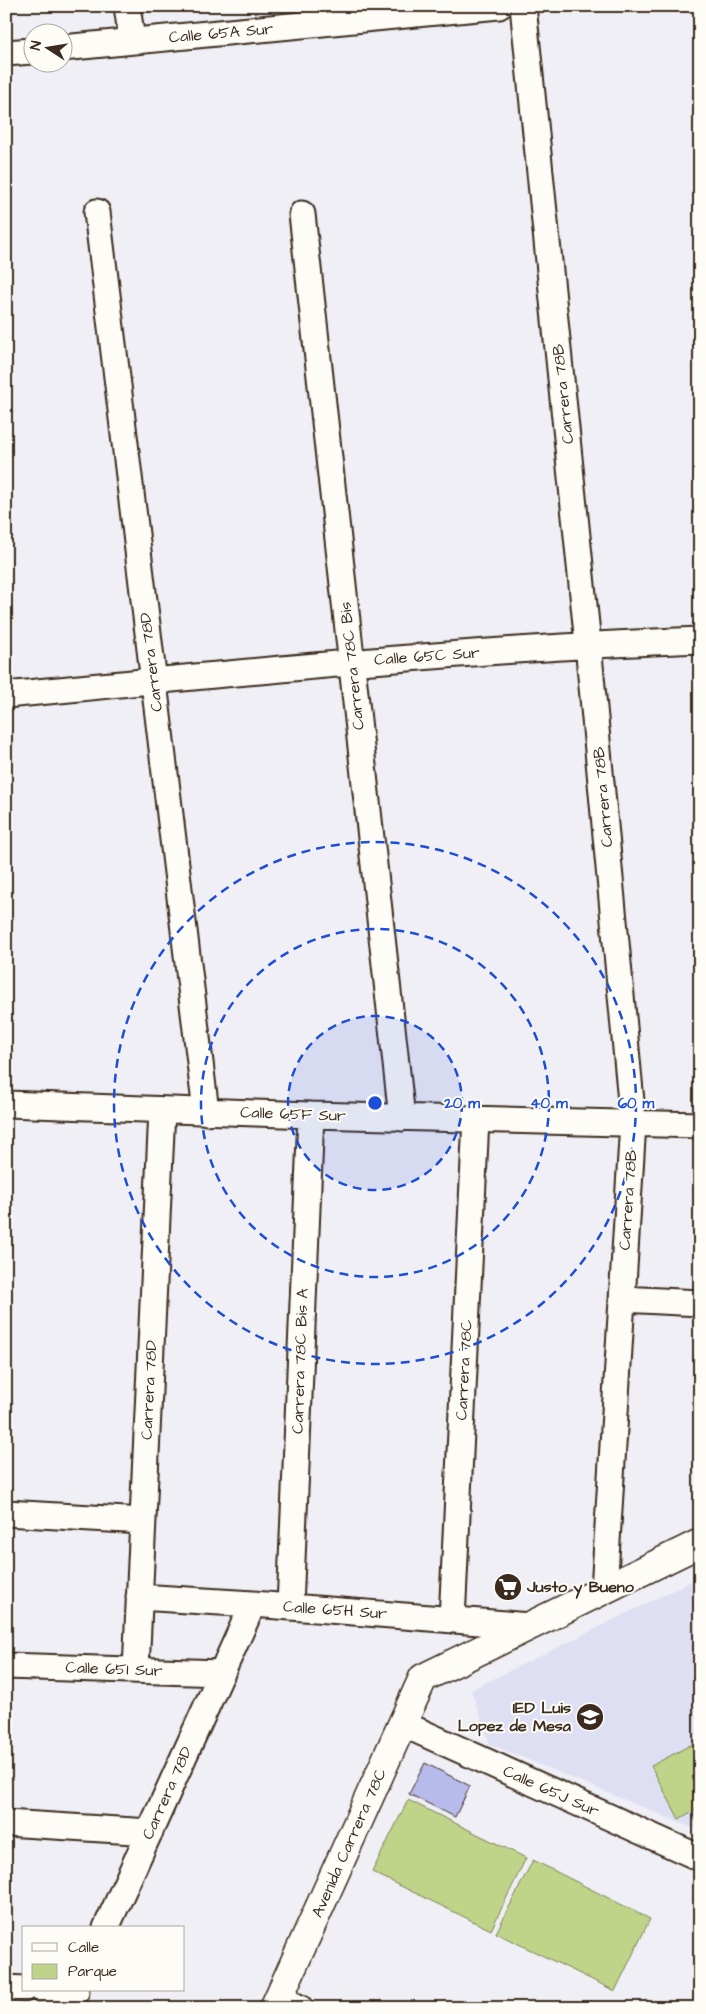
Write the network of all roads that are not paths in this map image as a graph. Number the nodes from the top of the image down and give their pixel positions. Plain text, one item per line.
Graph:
1 (128, 6) edge
2 (499, 6) edge
3 (523, 6) edge
4 (132, 41) junction
5 (72, 47) edge
6 (22, 52) edge
7 (6, 53) edge
8 (97, 212) dead end
9 (302, 214) dead end
10 (700, 640) edge
11 (588, 644) junction
12 (352, 661) junction
13 (154, 681) junction
14 (6, 695) edge
15 (6, 1104) edge
16 (162, 1110) junction
17 (206, 1112) junction
18 (311, 1115) junction
19 (402, 1118) junction
20 (476, 1120) junction
21 (633, 1123) junction
22 (700, 1125) edge
23 (622, 1299) junction
24 (700, 1303) edge
25 (6, 1513) edge
26 (143, 1521) junction
27 (700, 1543) edge
28 (604, 1590) junction
29 (140, 1597) junction
30 (253, 1604) junction
31 (290, 1607) junction
32 (452, 1620) junction
33 (530, 1626) junction
34 (6, 1666) edge
35 (136, 1670) junction
36 (222, 1673) junction
37 (403, 1724) junction
38 (6, 1823) edge
39 (150, 1832) junction
40 (700, 1858) edge
41 (107, 1926) edge
42 (6, 1988) edge
43 (22, 1989) edge
44 (51, 1992) edge
45 (74, 1997) edge
46 (284, 2004) edge

1 - 4 street
2 - 4 street, Calle 65A Sur
3 - 11 street, Carrera 78B
4 - 5 street, Calle 65A Sur
6 - 7 street
8 - 13 street, Carrera 78D
9 - 12 street, Carrera 78C Bis
10 - 11 street, Calle 65C Sur
11 - 12 street, Calle 65C Sur
11 - 21 street, Carrera 78B
12 - 13 street, Calle 65C Sur
12 - 19 street, Carrera 78C Bis
13 - 14 street, Calle 65C Sur
13 - 17 street, Carrera 78D
15 - 16 street, Calle 65F Sur
16 - 17 street, Calle 65F Sur
16 - 26 street, Carrera 78D
17 - 18 street, Calle 65F Sur
18 - 19 street, Calle 65F Sur
18 - 31 street, Carrera 78C Bis A
19 - 20 street, Calle 65F Sur
20 - 21 street, Calle 65F Sur
20 - 32 street, Carrera 78C
21 - 22 street, Calle 65F Sur
21 - 23 street, Carrera 78B
23 - 24 street
23 - 28 street, Carrera 78B
25 - 26 street
26 - 29 street, Carrera 78D
27 - 28 main road
28 - 33 main road
29 - 30 street, Calle 65H Sur
29 - 35 street, Carrera 78D
30 - 31 street, Calle 65H Sur
30 - 36 street, Carrera 78D
31 - 32 street, Calle 65H Sur
32 - 33 street, Calle 65H Sur
33 - 37 main road, Avenida Carrera 78C
34 - 35 street, Calle 65I Sur
35 - 36 street, Calle 65I Sur
36 - 39 street, Carrera 78D
37 - 40 street, Calle 65J Sur
37 - 46 main road, Avenida Carrera 78C
38 - 39 street
39 - 41 street, Carrera 78D
42 - 43 street
44 - 45 street

